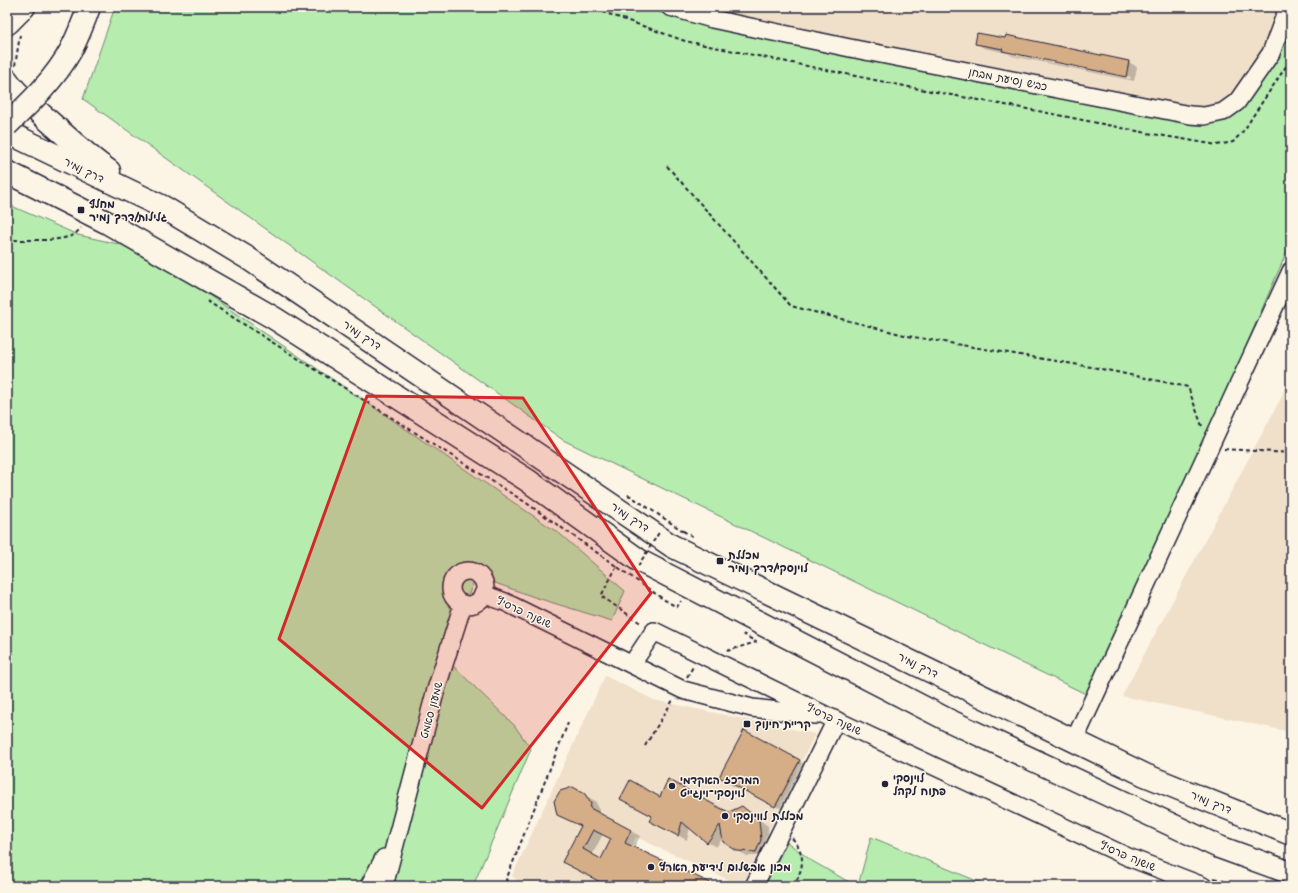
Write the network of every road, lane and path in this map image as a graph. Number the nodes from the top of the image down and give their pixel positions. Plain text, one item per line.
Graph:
1 (24, 7) edge
2 (89, 7) edge
3 (589, 7) edge
4 (670, 7) edge
5 (708, 7) edge
6 (1280, 7) edge
7 (1288, 7) edge
8 (13, 22) edge
9 (1291, 59) edge
10 (7, 81) edge
11 (7, 124) edge
12 (7, 132) edge
13 (667, 166) dead end
14 (7, 172) edge
15 (163, 207) junction
16 (84, 226) dead end
17 (7, 241) edge
18 (1291, 271) edge
19 (203, 298) dead end
20 (1209, 448) junction
21 (1291, 453) edge
22 (660, 531) dead end
23 (619, 561) dead end
24 (638, 566) dead end
25 (616, 567) junction
26 (483, 594) junction
27 (684, 598) dead end
28 (463, 604) junction
29 (654, 631) junction
30 (743, 634) dead end
31 (712, 660) junction
32 (632, 664) junction
33 (832, 718) junction
34 (568, 723) dead end
35 (1074, 741) junction
36 (402, 817) junction
37 (782, 829) junction
38 (1291, 834) edge
39 (1291, 872) edge
40 (369, 886) edge
41 (384, 886) edge
42 (513, 886) edge
43 (754, 886) edge
44 (794, 886) edge
45 (1202, 886) edge

1 - 8 highway
2 - 11 highway, bridge
3 - 9 path
4 - 7 street, כביש נסיעת מבחן
5 - 6 street, כביש נסיעת מבחן
8 - 10 path
10 - 15 highway
12 - 15 highway, דרך נמיר
13 - 20 path
14 - 39 highway
15 - 35 highway, דרך נמיר
16 - 17 path
18 - 20 street
19 - 25 path
20 - 21 path
20 - 35 street
22 - 24 path, bridge
23 - 25 path
25 - 27 path
25 - 29 path
26 - 28 street
26 - 28 street
26 - 32 street, שושנה פרסיץ
28 - 36 street, שמעון סאמט
29 - 31 street, שושנה פרסיץ
29 - 32 street
30 - 31 path
31 - 33 street, שושנה פרסיץ
32 - 33 street, שושנה פרסיץ
33 - 37 street
33 - 45 street, שושנה פרסיץ
34 - 42 path
35 - 38 highway, דרך נמיר
36 - 40 street, שמעון סאמט
36 - 41 street, שמעון סאמט
37 - 43 street
37 - 44 path

